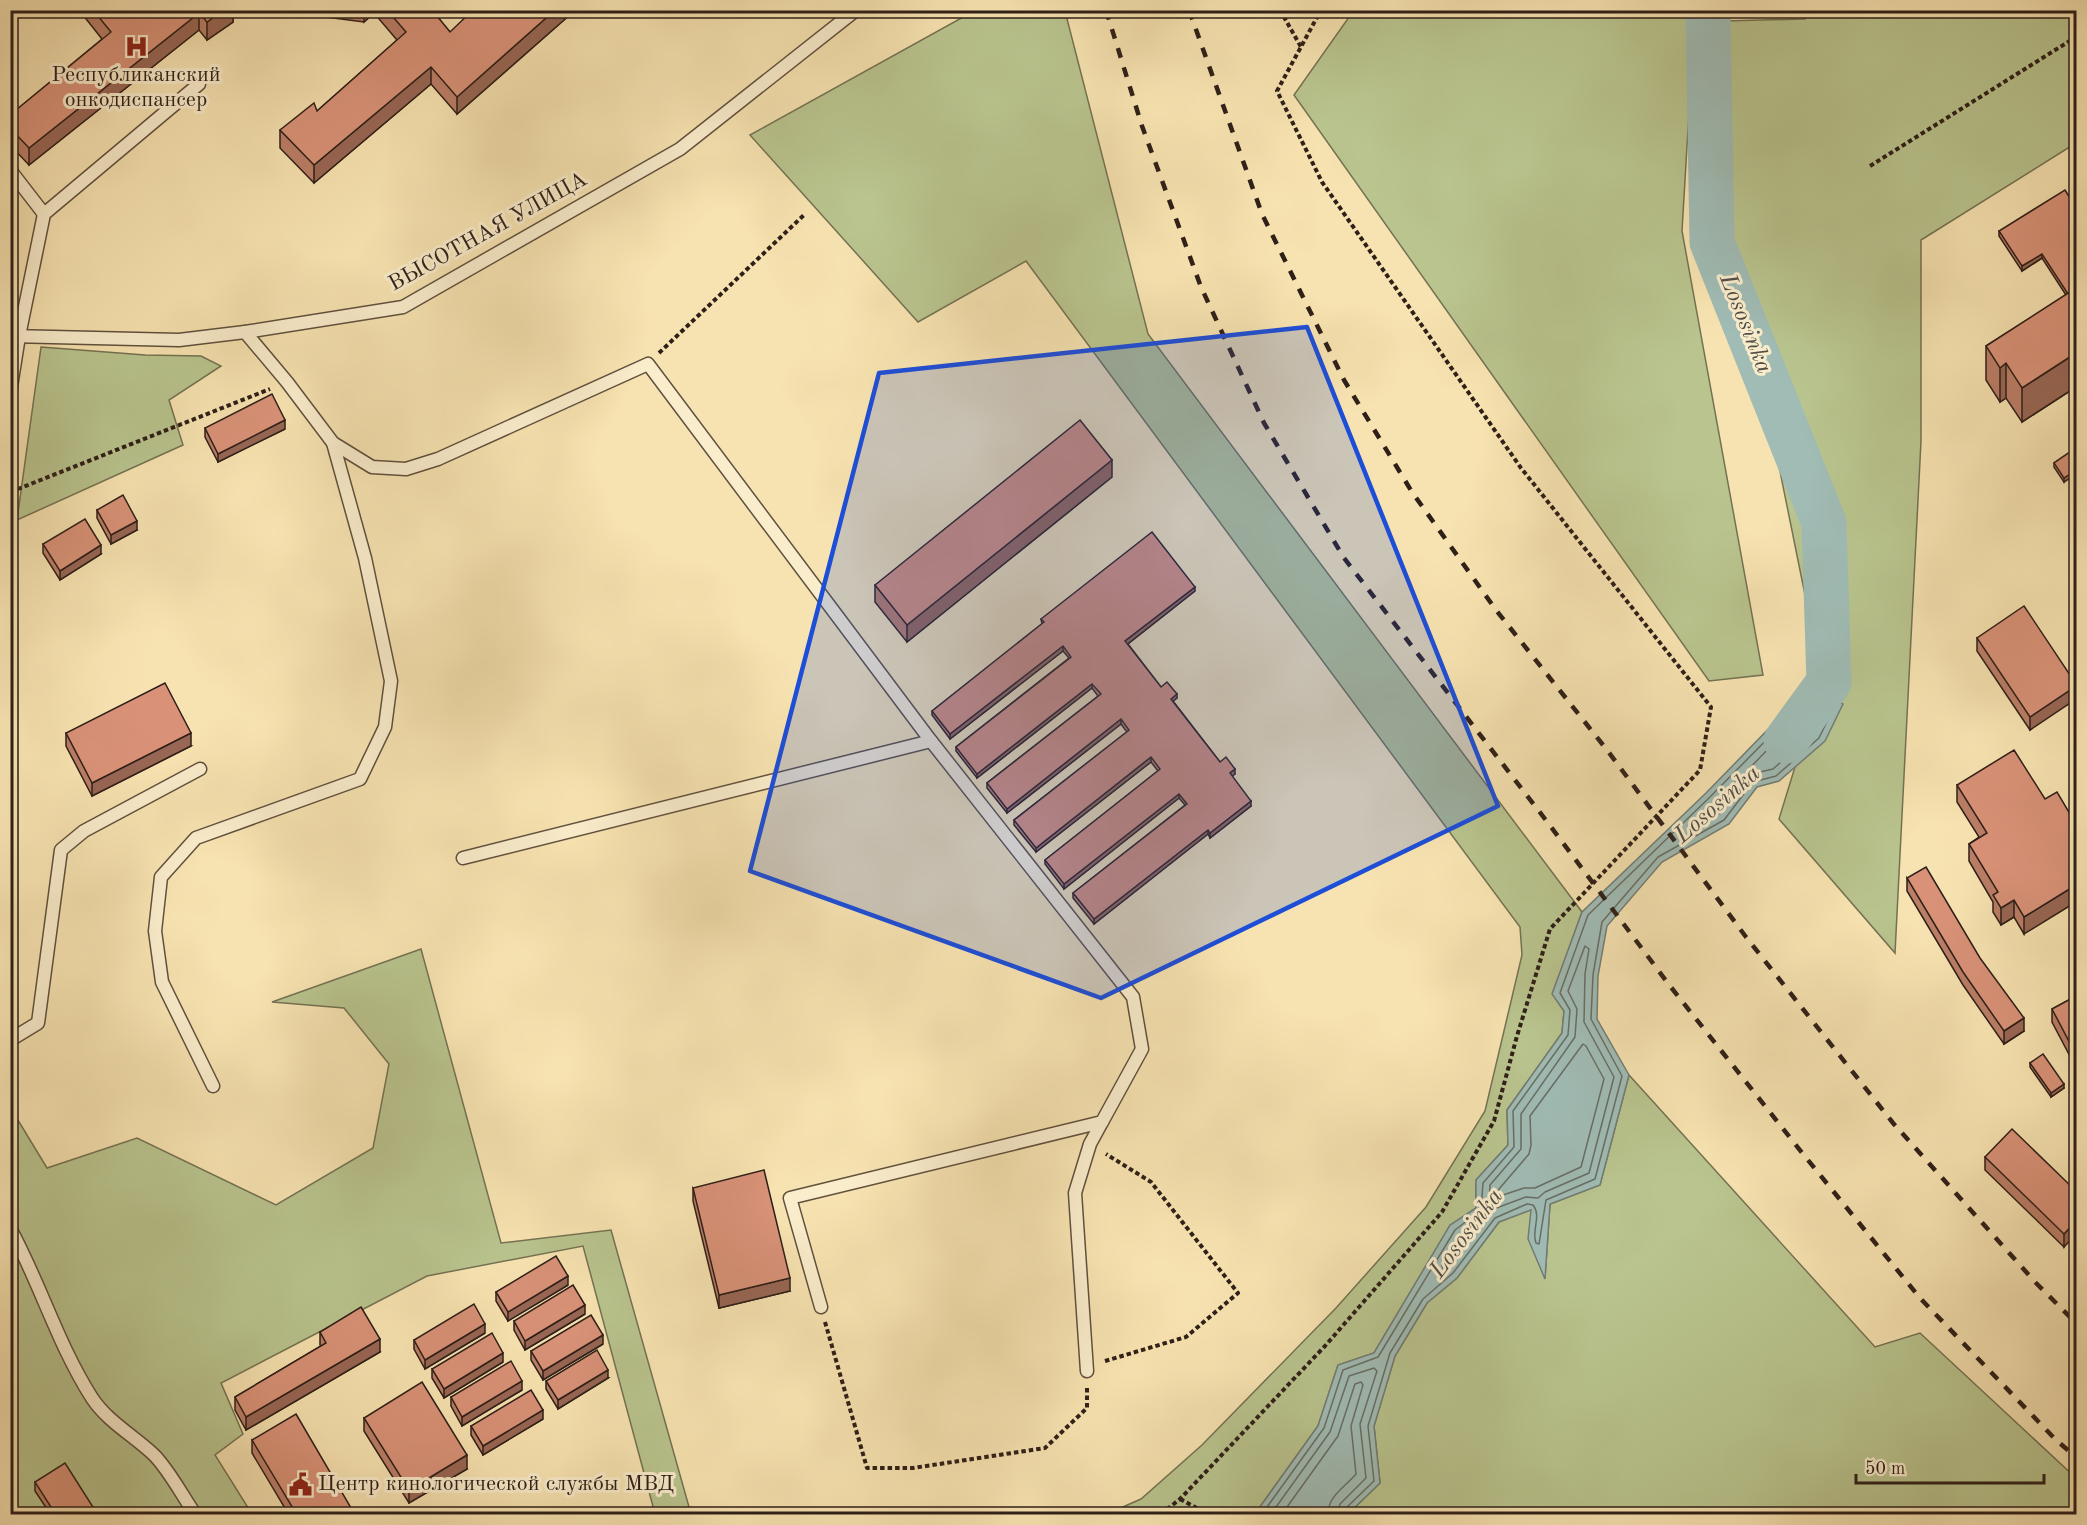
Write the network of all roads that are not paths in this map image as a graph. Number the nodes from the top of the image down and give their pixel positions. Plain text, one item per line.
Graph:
1 (856, 10) edge
2 (199, 84) dead end
3 (10, 170) edge
4 (44, 214) junction
5 (245, 332) junction
6 (15, 336) edge
7 (10, 393) edge
8 (333, 443) junction
9 (931, 741) junction
10 (200, 769) dead end
11 (463, 858) dead end
12 (10, 1040) edge
13 (213, 1086) dead end
14 (1102, 1122) junction
15 (10, 1228) edge
16 (821, 1307) road end
17 (1087, 1371) road end
18 (195, 1515) edge

1 - 5 lane, ВЫСОТНАЯ УЛИЦА
2 - 4 lane
3 - 4 lane
4 - 6 lane
5 - 6 lane, ВЫСОТНАЯ УЛИЦА
5 - 8 lane
6 - 7 lane
8 - 9 lane
8 - 13 lane
9 - 11 lane
9 - 14 lane
10 - 12 lane
14 - 16 lane
14 - 17 lane
15 - 18 lane

